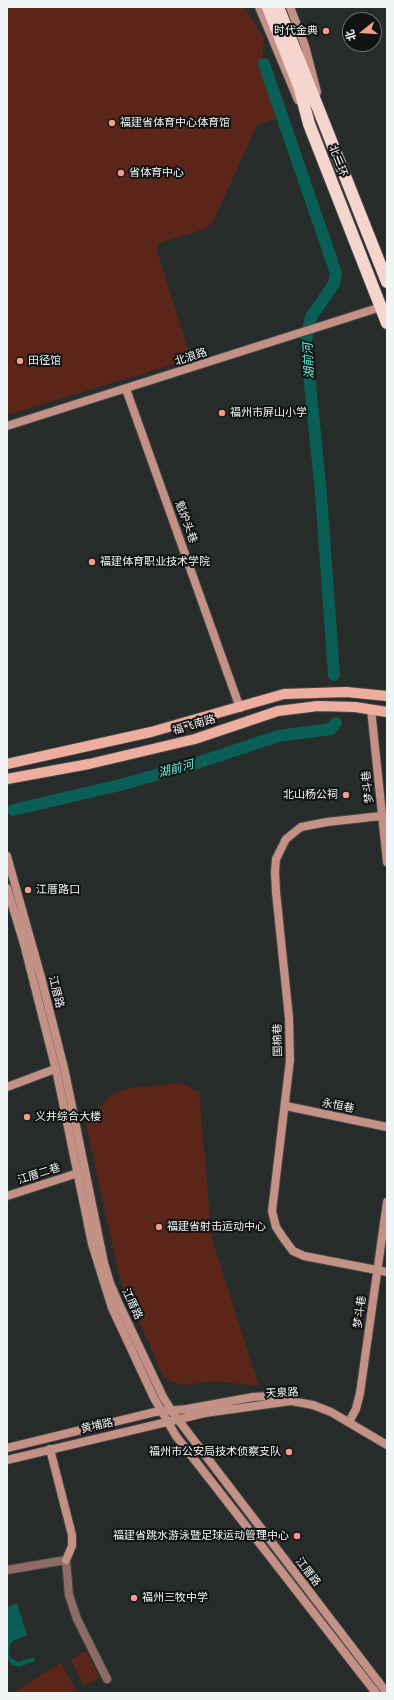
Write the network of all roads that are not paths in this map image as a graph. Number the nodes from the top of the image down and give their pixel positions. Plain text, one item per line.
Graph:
1 (259, 7) edge
2 (268, 7) edge
3 (278, 7) edge
4 (290, 7) edge
5 (303, 84) junction
6 (323, 118) junction
7 (309, 124) junction
8 (387, 282) edge
9 (381, 307) junction
10 (387, 323) edge
11 (126, 389) junction
12 (7, 426) edge
13 (387, 696) edge
14 (240, 708) junction
15 (371, 709) junction
16 (387, 713) edge
17 (7, 764) edge
18 (7, 780) edge
19 (382, 816) junction
20 (7, 856) edge
21 (387, 862) edge
22 (7, 888) edge
23 (56, 1069) junction
24 (7, 1087) edge
25 (286, 1106) junction
26 (387, 1127) edge
27 (78, 1173) junction
28 (7, 1196) edge
29 (387, 1202) edge
30 (376, 1271) junction
31 (387, 1272) edge
32 (291, 1401) junction
33 (171, 1410) junction
34 (161, 1411) junction
35 (193, 1416) joint
36 (177, 1420) junction
37 (167, 1422) junction
38 (349, 1422) junction
39 (387, 1445) edge
40 (7, 1448) edge
41 (50, 1449) junction
42 (7, 1460) edge
43 (66, 1560) junction
44 (7, 1570) edge
45 (107, 1679) dead end
46 (387, 1692) edge
47 (376, 1693) edge

1 - 7 main road
2 - 5 highway, 北二环
3 - 5 highway, 北二环
4 - 6 main road
5 - 6 highway, 北二环
5 - 7 highway, 北二环
6 - 8 highway, 北二环
7 - 9 highway, 北二环
9 - 10 highway, 北二环
9 - 11 main road, 北浪路
11 - 12 main road, 北浪路
11 - 14 main road, 魁炉头巷
13 - 14 main road, 福飞南路
14 - 17 main road, 福飞南路
15 - 16 main road, 福飞南路
15 - 18 main road, 福飞南路
15 - 19 main road, 梦斗巷
19 - 21 main road, 梦斗巷
19 - 25 main road, 国棉巷
20 - 33 main road, 江厝路
22 - 23 main road, 江厝路
23 - 24 main road
23 - 27 main road, 江厝路
25 - 26 main road, 永恒巷
25 - 30 main road, 国棉巷
27 - 28 main road, 江厝二巷
27 - 34 main road, 江厝路
29 - 30 main road, 梦斗巷
30 - 31 main road, 国棉巷
30 - 38 main road, 梦斗巷
32 - 33 main road, 黄埔路
32 - 35 main road, 天泉路
32 - 38 main road, 天泉路
33 - 34 main road, 黄埔路
33 - 36 main road, 江厝路
34 - 37 main road, 江厝路
34 - 40 main road, 黄埔路
35 - 36 main road, 黄埔路
36 - 37 main road, 黄埔路
36 - 46 main road, 江厝路
37 - 41 main road, 黄埔路
37 - 47 main road, 江厝路
38 - 39 main road, 天泉路
41 - 42 main road, 黄埔路
41 - 43 main road
43 - 44 street
43 - 45 street

